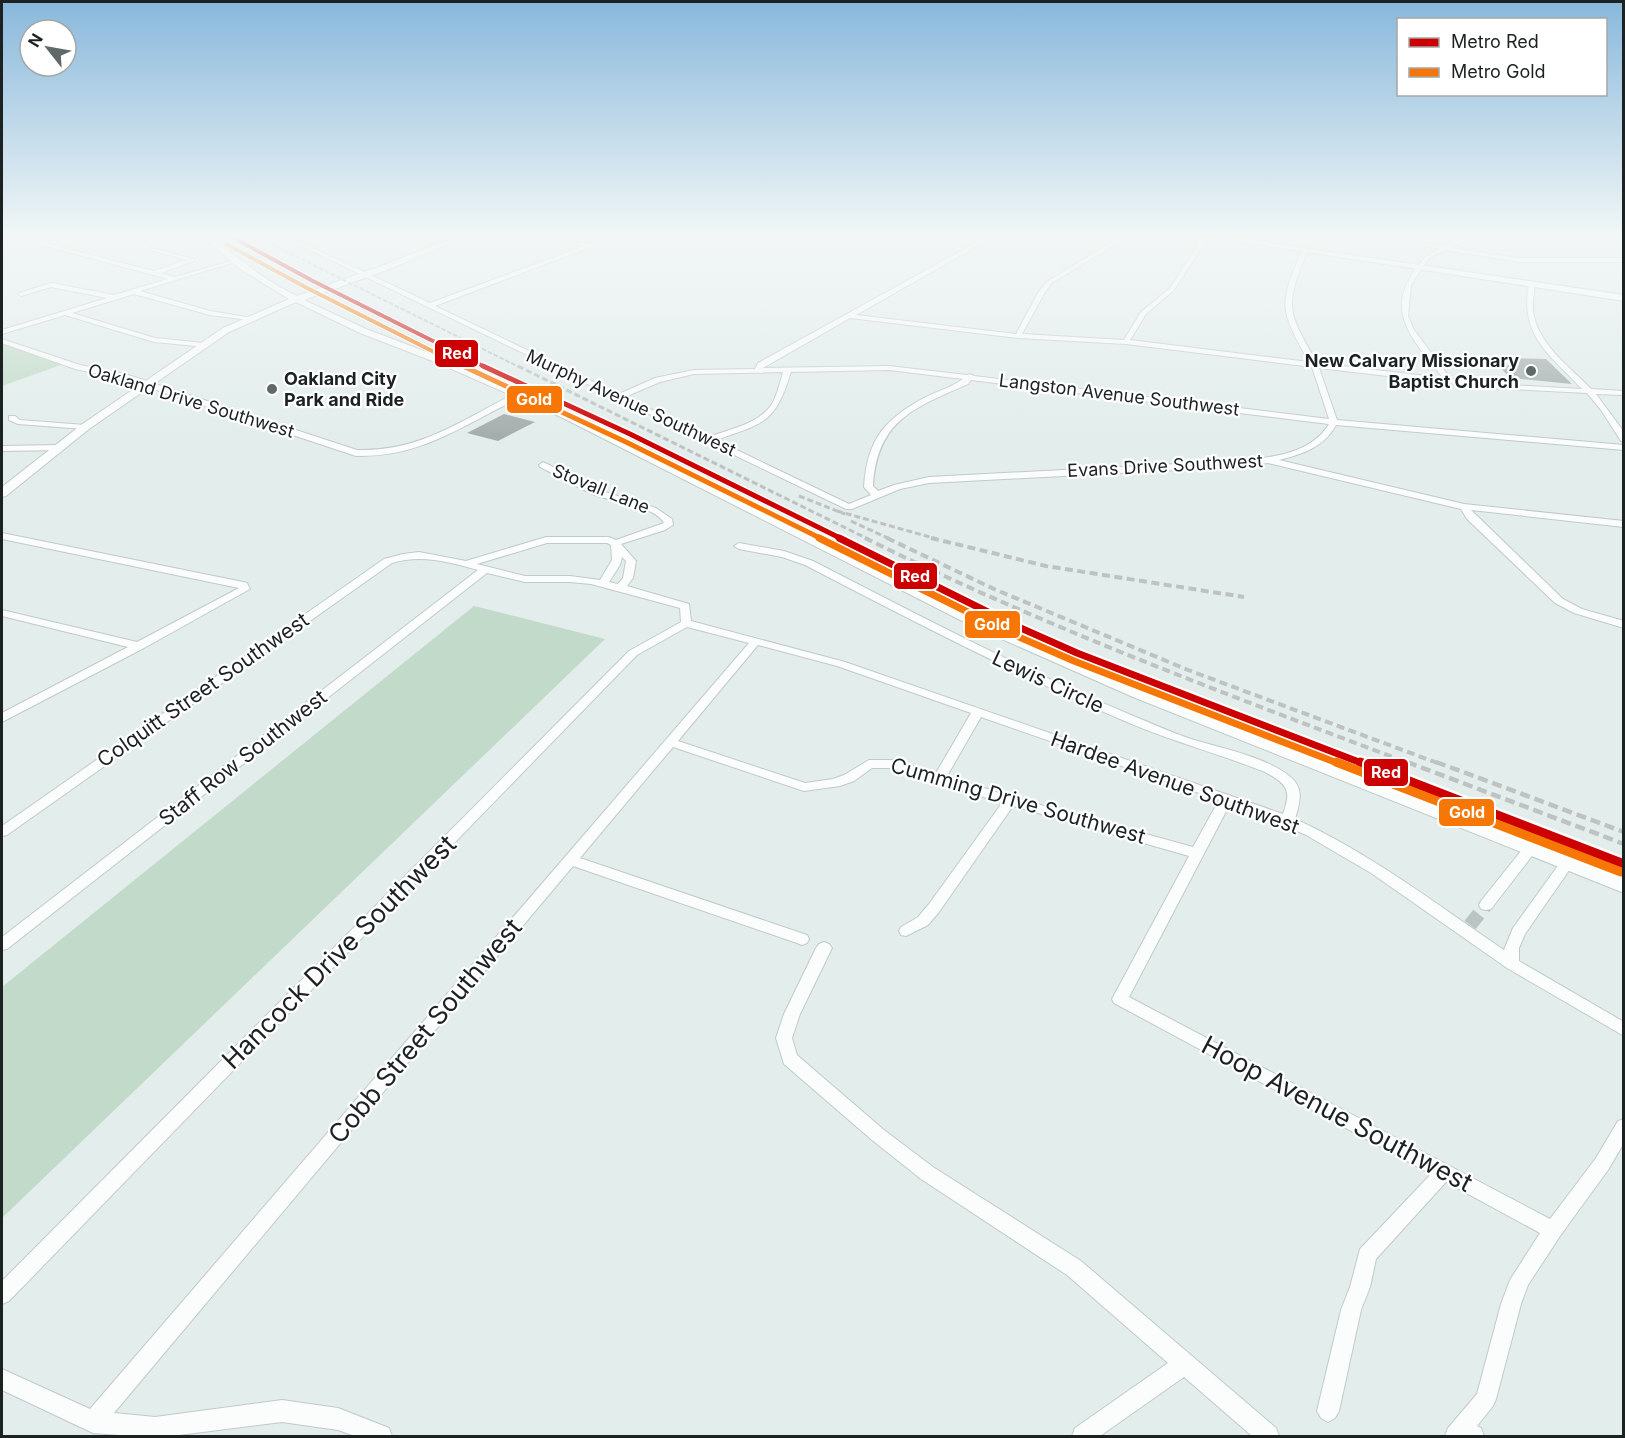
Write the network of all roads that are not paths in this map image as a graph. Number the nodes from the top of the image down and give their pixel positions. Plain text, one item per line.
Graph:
1 (97, 303) edge
2 (174, 303) edge
3 (271, 303) edge
4 (285, 303) edge
5 (308, 303) edge
6 (423, 303) edge
7 (437, 303) edge
8 (871, 303) edge
9 (1036, 303) edge
10 (1155, 303) edge
11 (1288, 303) edge
12 (1406, 303) edge
13 (1528, 303) edge
14 (429, 306) junction
15 (324, 310) junction
16 (65, 313) junction
17 (254, 316) junction
18 (848, 316) junction
19 (2, 332) edge
20 (1018, 336) junction
21 (2, 341) edge
22 (1126, 342) junction
23 (204, 345) junction
24 (1314, 364) junction
25 (788, 369) junction
26 (758, 370) junction
27 (970, 376) junction
28 (1449, 381) junction
29 (147, 384) junction
30 (1590, 392) junction
31 (1623, 393) edge
32 (521, 394) junction
33 (618, 397) junction
34 (12, 418) dead end
35 (1334, 422) junction
36 (85, 427) junction
37 (1623, 439) edge
38 (708, 440) junction
39 (58, 448) junction
40 (1623, 448) edge
41 (2, 449) edge
42 (1268, 460) junction
43 (543, 465) dead end
44 (2, 493) edge
45 (877, 495) junction
46 (849, 507) joint
47 (1464, 507) junction
48 (1623, 524) edge
49 (2, 536) edge
50 (615, 543) junction
51 (739, 546) dead end
52 (464, 565) junction
53 (484, 570) junction
54 (602, 584) junction
55 (620, 588) junction
56 (2, 614) edge
57 (686, 623) junction
58 (1623, 625) edge
59 (756, 641) junction
60 (140, 646) junction
61 (978, 712) junction
62 (2, 718) edge
63 (670, 742) junction
64 (940, 777) junction
65 (1226, 798) junction
66 (1010, 801) junction
67 (1287, 822) junction
68 (2, 832) edge
69 (1530, 849) junction
70 (1196, 853) junction
71 (570, 860) junction
72 (1567, 863) junction
73 (1623, 886) edge
74 (1486, 905) tunnel mouth
75 (906, 931) dead end
76 (802, 939) dead end
77 (2, 945) edge
78 (824, 948) dead end
79 (1512, 963) junction
80 (1623, 1030) edge
81 (1623, 1126) edge
82 (1444, 1172) junction
83 (1553, 1230) junction
84 (2, 1294) edge
85 (1184, 1364) junction
86 (2, 1379) edge
87 (1328, 1411) dead end
88 (93, 1422) junction
89 (1464, 1434) edge
90 (381, 1437) edge
91 (1083, 1437) edge
92 (1268, 1437) edge

1 - 16 street
2 - 17 street
3 - 17 main road
4 - 17 main road
5 - 15 main road
6 - 14 street, Murphy Avenue Southwest
7 - 14 street
8 - 18 street
9 - 20 street
10 - 22 street
11 - 24 street
12 - 28 street
13 - 30 street
14 - 33 street, Murphy Avenue Southwest
15 - 17 main road
15 - 32 main road
16 - 19 street
16 - 23 street
17 - 23 main road
18 - 20 street
18 - 26 street
20 - 22 street
21 - 29 street, Oakland Drive Southwest
22 - 24 street
23 - 29 main road
24 - 28 street
24 - 35 street
25 - 26 street, Langston Avenue Southwest
25 - 27 street, Langston Avenue Southwest
25 - 38 street
26 - 33 street, Langston Avenue Southwest
27 - 35 street, Langston Avenue Southwest
27 - 45 street
28 - 30 street
29 - 32 street, Oakland Drive Southwest
29 - 36 main road
30 - 31 street
30 - 37 street
32 - 69 main road
33 - 38 street, Murphy Avenue Southwest
34 - 36 street
35 - 40 street, Langston Avenue Southwest
35 - 42 street
36 - 39 main road
38 - 46 street, Murphy Avenue Southwest
39 - 41 street
39 - 44 main road
42 - 45 street, Evans Drive Southwest
42 - 47 street, Evans Drive Southwest
43 - 50 street, Stovall Lane
45 - 46 street, Evans Drive Southwest
47 - 48 street, Evans Drive Southwest
47 - 58 street
49 - 60 street
50 - 52 street
50 - 54 street
50 - 55 street
51 - 67 street, Lewis Circle
52 - 53 street
52 - 68 street, Colquitt Street Southwest
53 - 54 street
53 - 77 street, Staff Row Southwest
54 - 55 street
55 - 57 street
56 - 60 street
57 - 59 street, Hardee Avenue Southwest
57 - 84 street, Hancock Drive Southwest
59 - 61 street, Hardee Avenue Southwest
59 - 63 street, Cobb Street Southwest
60 - 62 street
61 - 64 street
61 - 65 street, Hardee Avenue Southwest
63 - 64 street, Cumming Drive Southwest
63 - 71 street, Cobb Street Southwest
64 - 66 street, Cumming Drive Southwest
65 - 67 street, Hardee Avenue Southwest
65 - 70 street
66 - 70 street, Cumming Drive Southwest
66 - 75 street
67 - 79 street, Hardee Avenue Southwest
69 - 72 main road
69 - 74 street
70 - 82 street, Hoop Avenue Southwest
71 - 76 street
71 - 88 street, Cobb Street Southwest
72 - 73 main road
72 - 79 street
78 - 85 street
79 - 80 street, Hardee Avenue Southwest
81 - 83 street
82 - 83 street, Hoop Avenue Southwest
82 - 87 street
83 - 89 street
85 - 91 street
85 - 92 street
86 - 88 street
88 - 90 street

